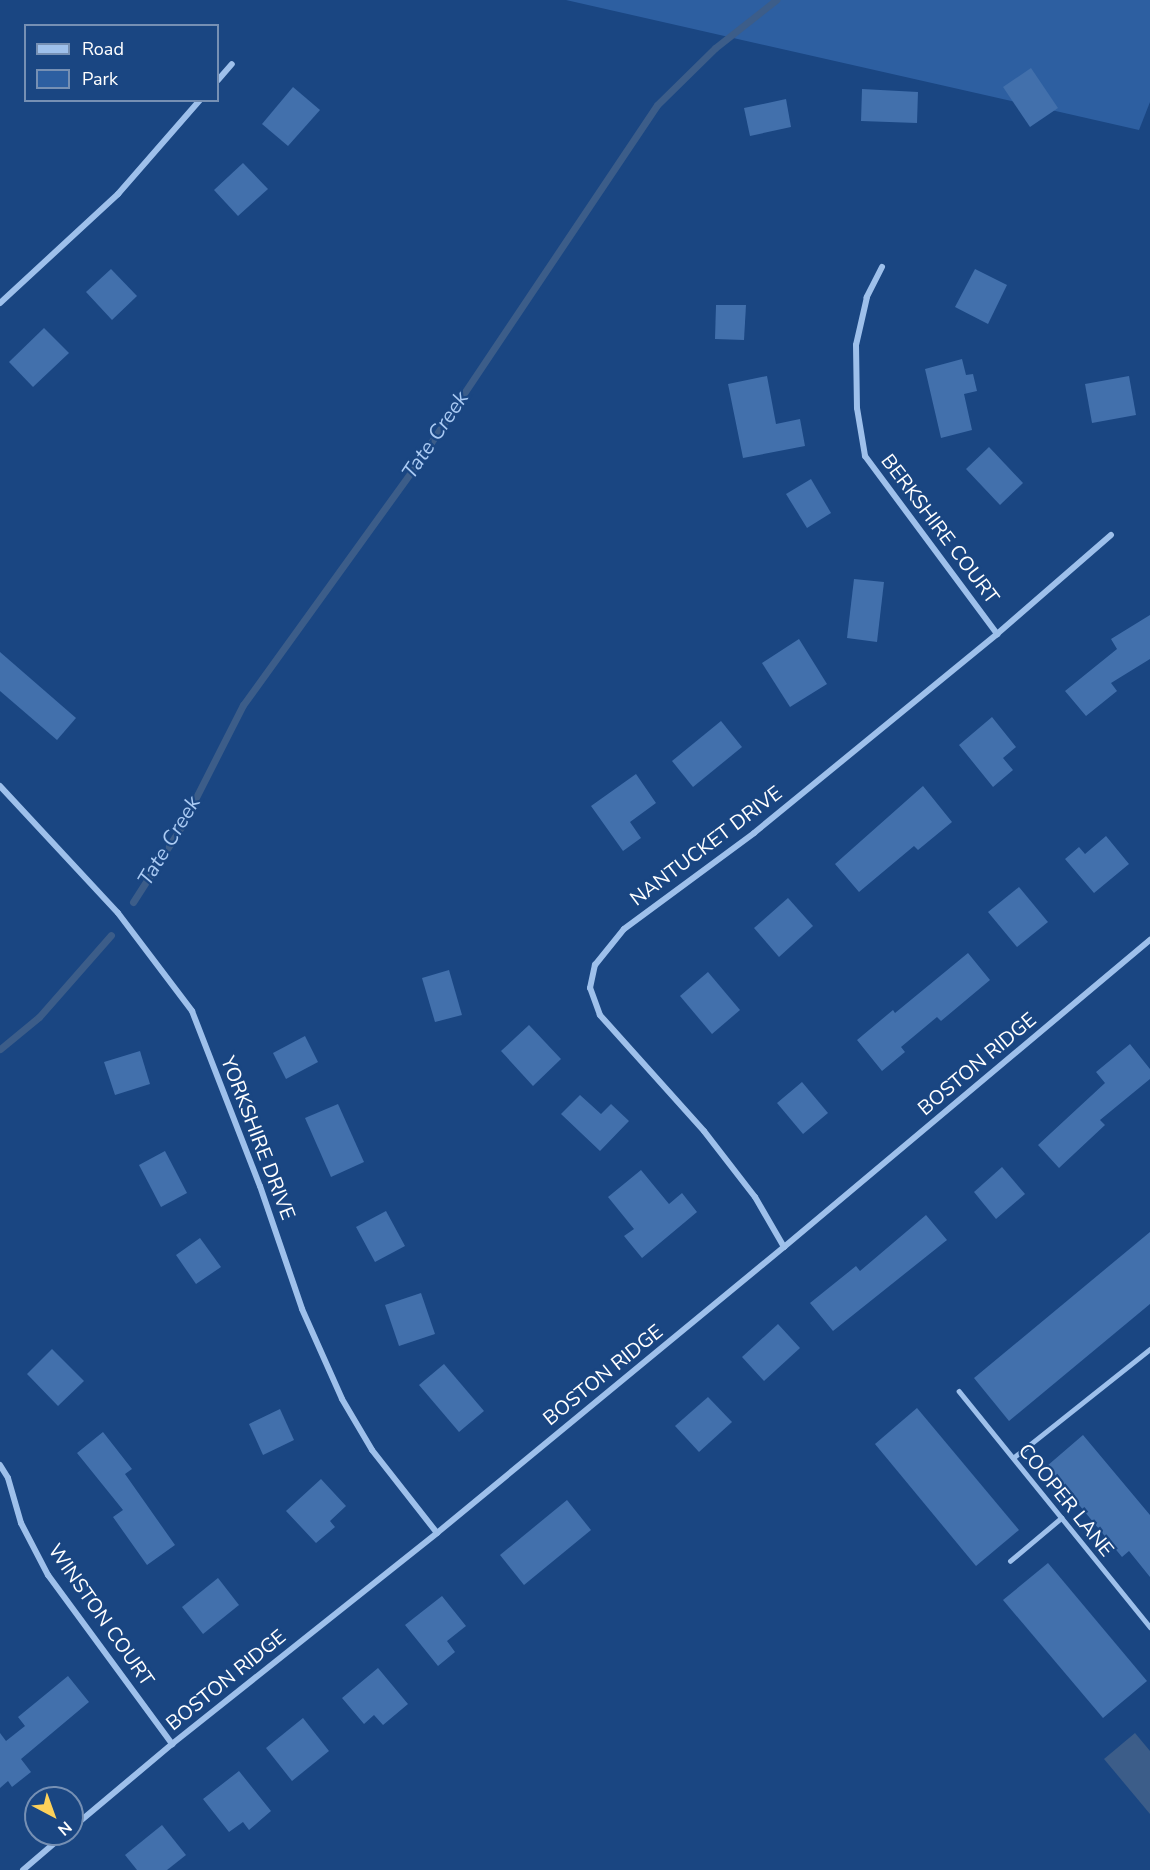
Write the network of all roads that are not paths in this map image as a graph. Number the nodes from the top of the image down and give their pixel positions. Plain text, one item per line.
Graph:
1 (232, 64) dead end
2 (219, 79) edge
3 (198, 102) edge
4 (882, 267) dead end
5 (0, 303) edge
6 (1111, 535) dead end
7 (997, 634) junction
8 (0, 786) edge
9 (1150, 940) edge
10 (784, 1247) junction
11 (1150, 1349) edge
12 (959, 1391) dead end
13 (1013, 1458) junction
14 (0, 1465) edge
15 (1061, 1518) junction
16 (437, 1533) junction
17 (1010, 1561) dead end
18 (1150, 1627) edge
19 (172, 1744) junction
20 (84, 1818) edge
21 (51, 1846) edge
22 (23, 1870) edge

1 - 2 street
3 - 5 street
4 - 7 street, BERKSHIRE COURT
6 - 7 street, NANTUCKET DRIVE
7 - 10 street, NANTUCKET DRIVE
8 - 16 street, YORKSHIRE DRIVE
9 - 10 street, BOSTON RIDGE
10 - 16 street, BOSTON RIDGE
11 - 13 lane
12 - 13 lane, COOPER LANE
13 - 15 lane, COOPER LANE
14 - 19 street, WINSTON COURT
15 - 17 lane
15 - 18 lane, COOPER LANE
16 - 19 street, BOSTON RIDGE
19 - 20 street, BOSTON RIDGE
21 - 22 street

